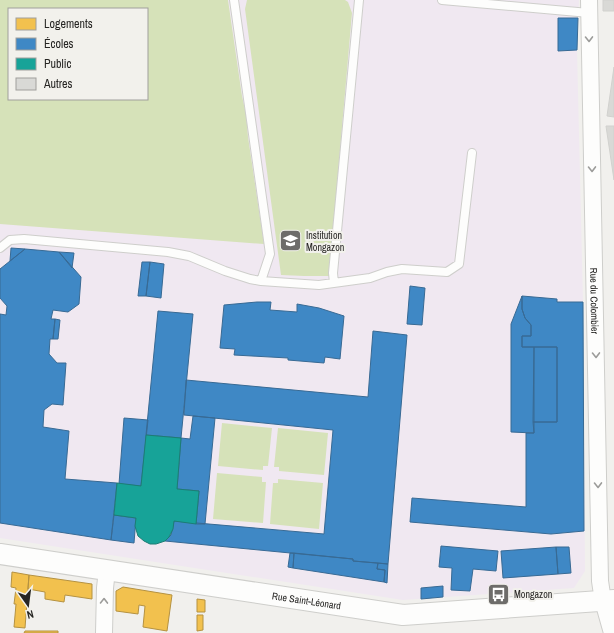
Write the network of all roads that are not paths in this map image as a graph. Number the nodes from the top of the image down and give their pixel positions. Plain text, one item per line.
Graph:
1 (234, 0) edge
2 (359, 0) edge
3 (442, 0) edge
4 (589, 7) edge
5 (472, 153) dead end
6 (0, 248) edge
7 (261, 281) junction
8 (334, 283) junction
9 (0, 554) edge
10 (107, 570) junction
11 (609, 600) edge
12 (104, 633) edge
13 (612, 633) edge

1 - 7 lane
2 - 8 lane
3 - 4 lane
4 -> 11 street, Rue du Colombier
5 - 8 lane
6 - 7 lane
7 - 8 lane
9 - 10 street, Rue Saint-Léonard
10 - 11 street, Rue Saint-Léonard
12 -> 10 street
11 - 13 street, Rue du Colombier

